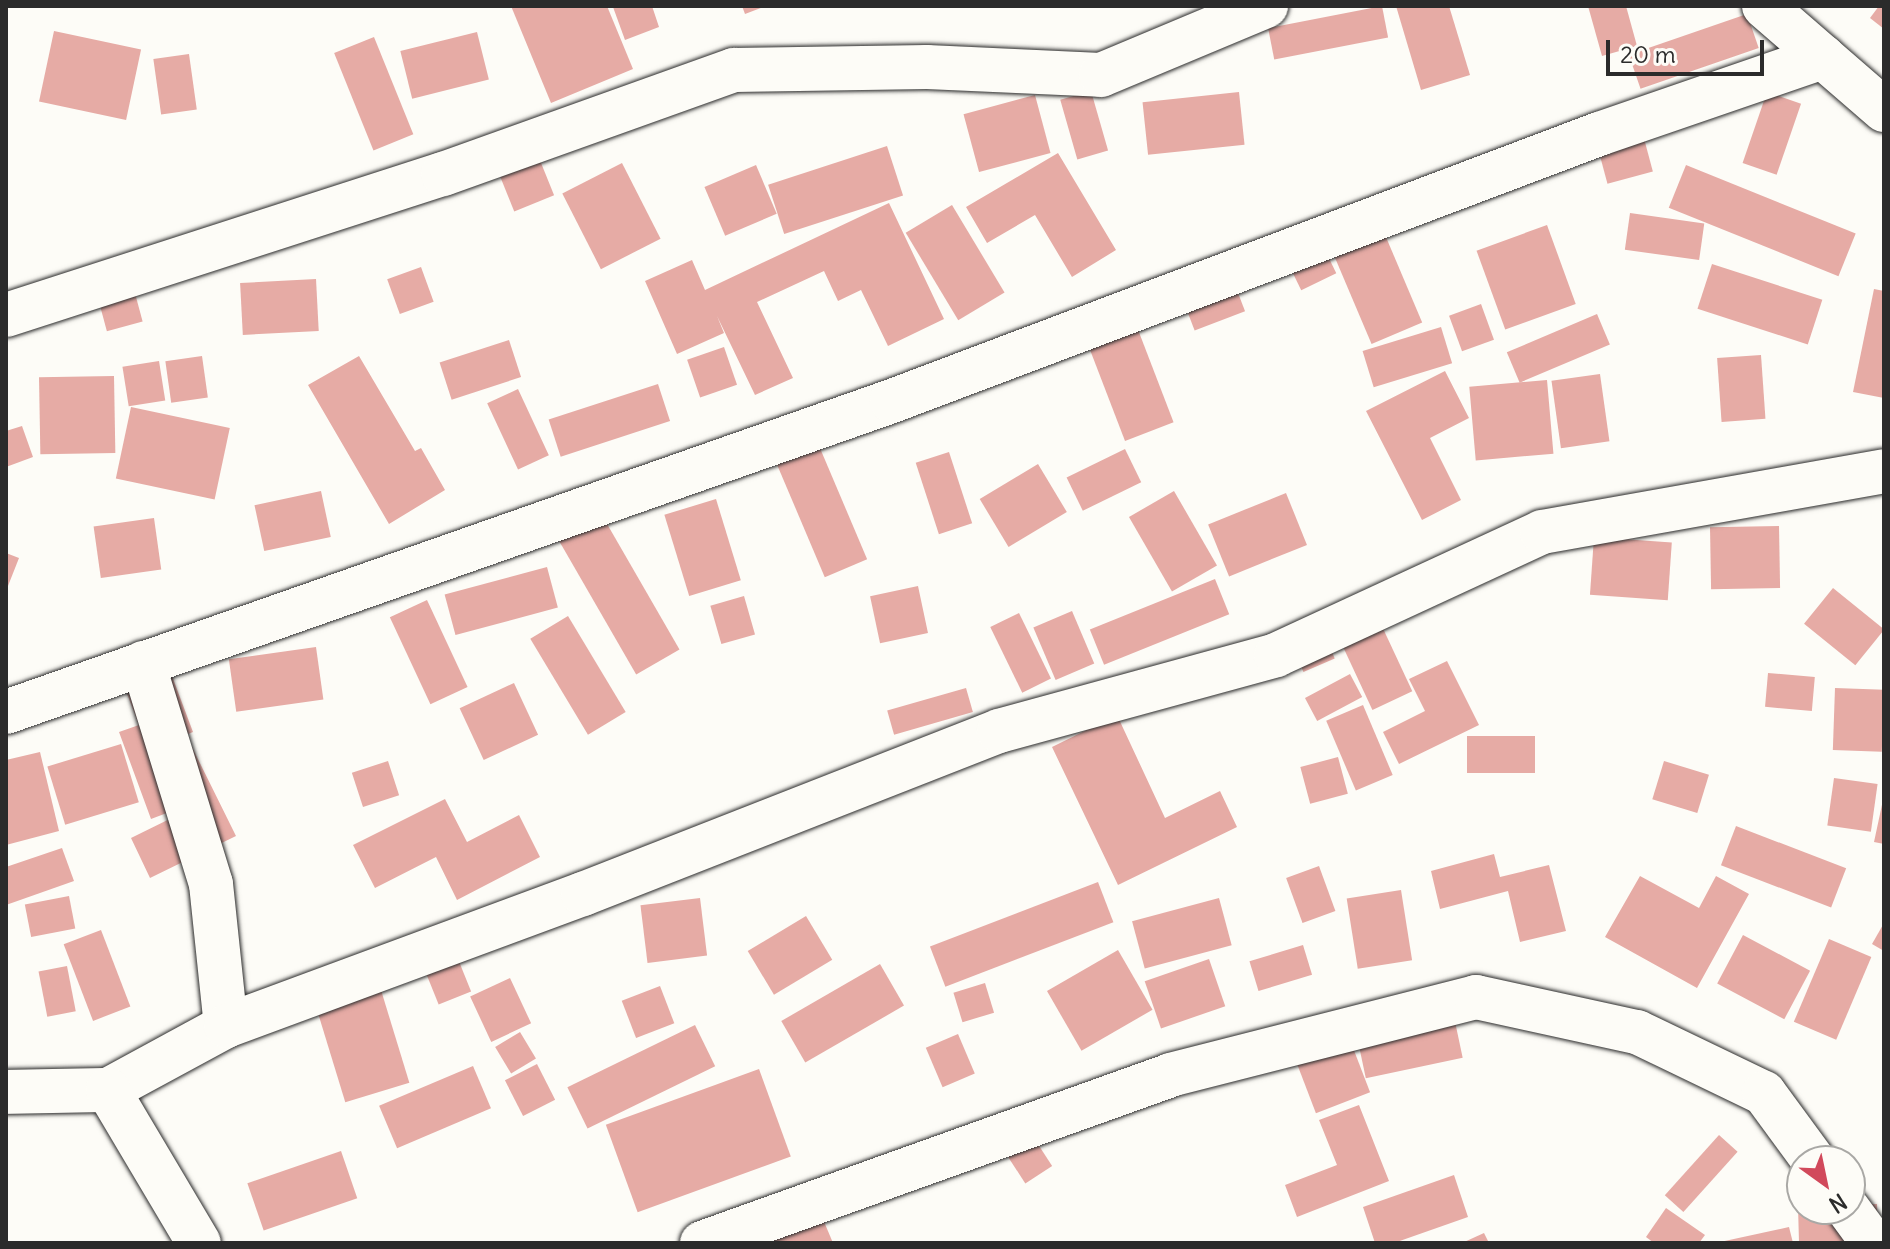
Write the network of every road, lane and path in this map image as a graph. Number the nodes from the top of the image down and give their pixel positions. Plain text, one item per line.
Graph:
1 (1266, 6) edge
2 (1764, 6) edge
3 (1823, 57) junction
4 (1884, 110) edge
5 (6, 315) edge
6 (1884, 471) edge
7 (143, 663) junction
8 (6, 712) edge
9 (226, 1026) junction
10 (108, 1090) junction
11 (6, 1092) edge
12 (1802, 1145) edge
13 (1860, 1225) edge
14 (199, 1243) edge
15 (702, 1243) edge
16 (1873, 1243) edge

1 - 5 street
2 - 3 street
3 - 4 street
3 - 7 street
6 - 9 street
7 - 8 street
7 - 9 street
9 - 10 street
10 - 11 street
10 - 14 street
12 - 15 street
13 - 16 street

